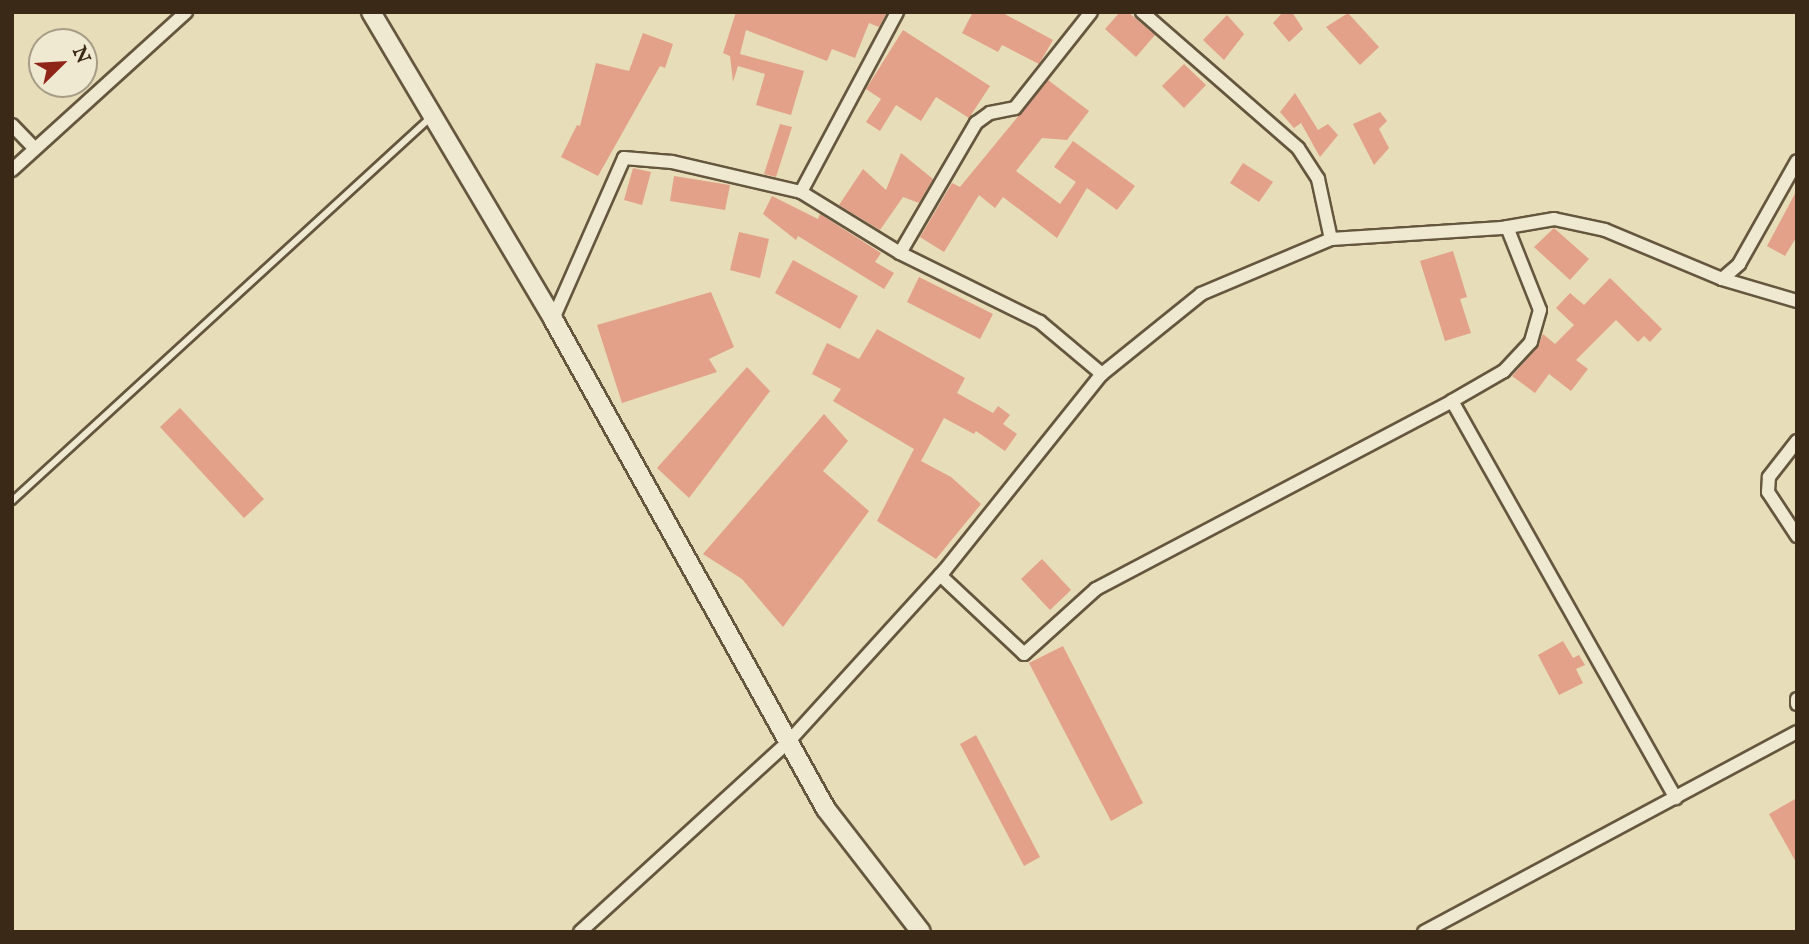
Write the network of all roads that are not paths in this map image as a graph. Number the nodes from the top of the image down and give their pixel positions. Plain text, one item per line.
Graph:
1 (186, 12) edge
2 (371, 12) edge
3 (897, 12) edge
4 (1090, 12) edge
5 (1142, 12) edge
6 (432, 116) junction
7 (12, 125) edge
8 (35, 149) junction
9 (1797, 162) edge
10 (12, 170) edge
11 (801, 192) junction
12 (1507, 227) junction
13 (1331, 239) junction
14 (900, 253) junction
15 (1722, 279) junction
16 (1797, 302) edge
17 (553, 319) junction
18 (1102, 374) junction
19 (1452, 401) junction
20 (1797, 441) edge
21 (12, 501) edge
22 (1797, 536) edge
23 (940, 575) junction
24 (1797, 732) edge
25 (790, 740) junction
26 (1676, 798) junction
27 (580, 932) edge
28 (921, 932) edge
29 (1424, 932) edge

1 - 8 street
2 - 6 street
3 - 11 street
4 - 14 street
5 - 13 street
6 - 17 street
6 - 21 lane
7 - 8 street
8 - 10 street
9 - 15 street
11 - 14 street
11 - 17 street
12 - 13 street
12 - 15 street
12 - 19 street
13 - 18 street
14 - 18 street
15 - 16 street
17 - 25 street
18 - 23 street
19 - 23 street
19 - 26 street
20 - 22 street
23 - 25 street
24 - 26 street
25 - 27 street
25 - 28 street
26 - 29 street

